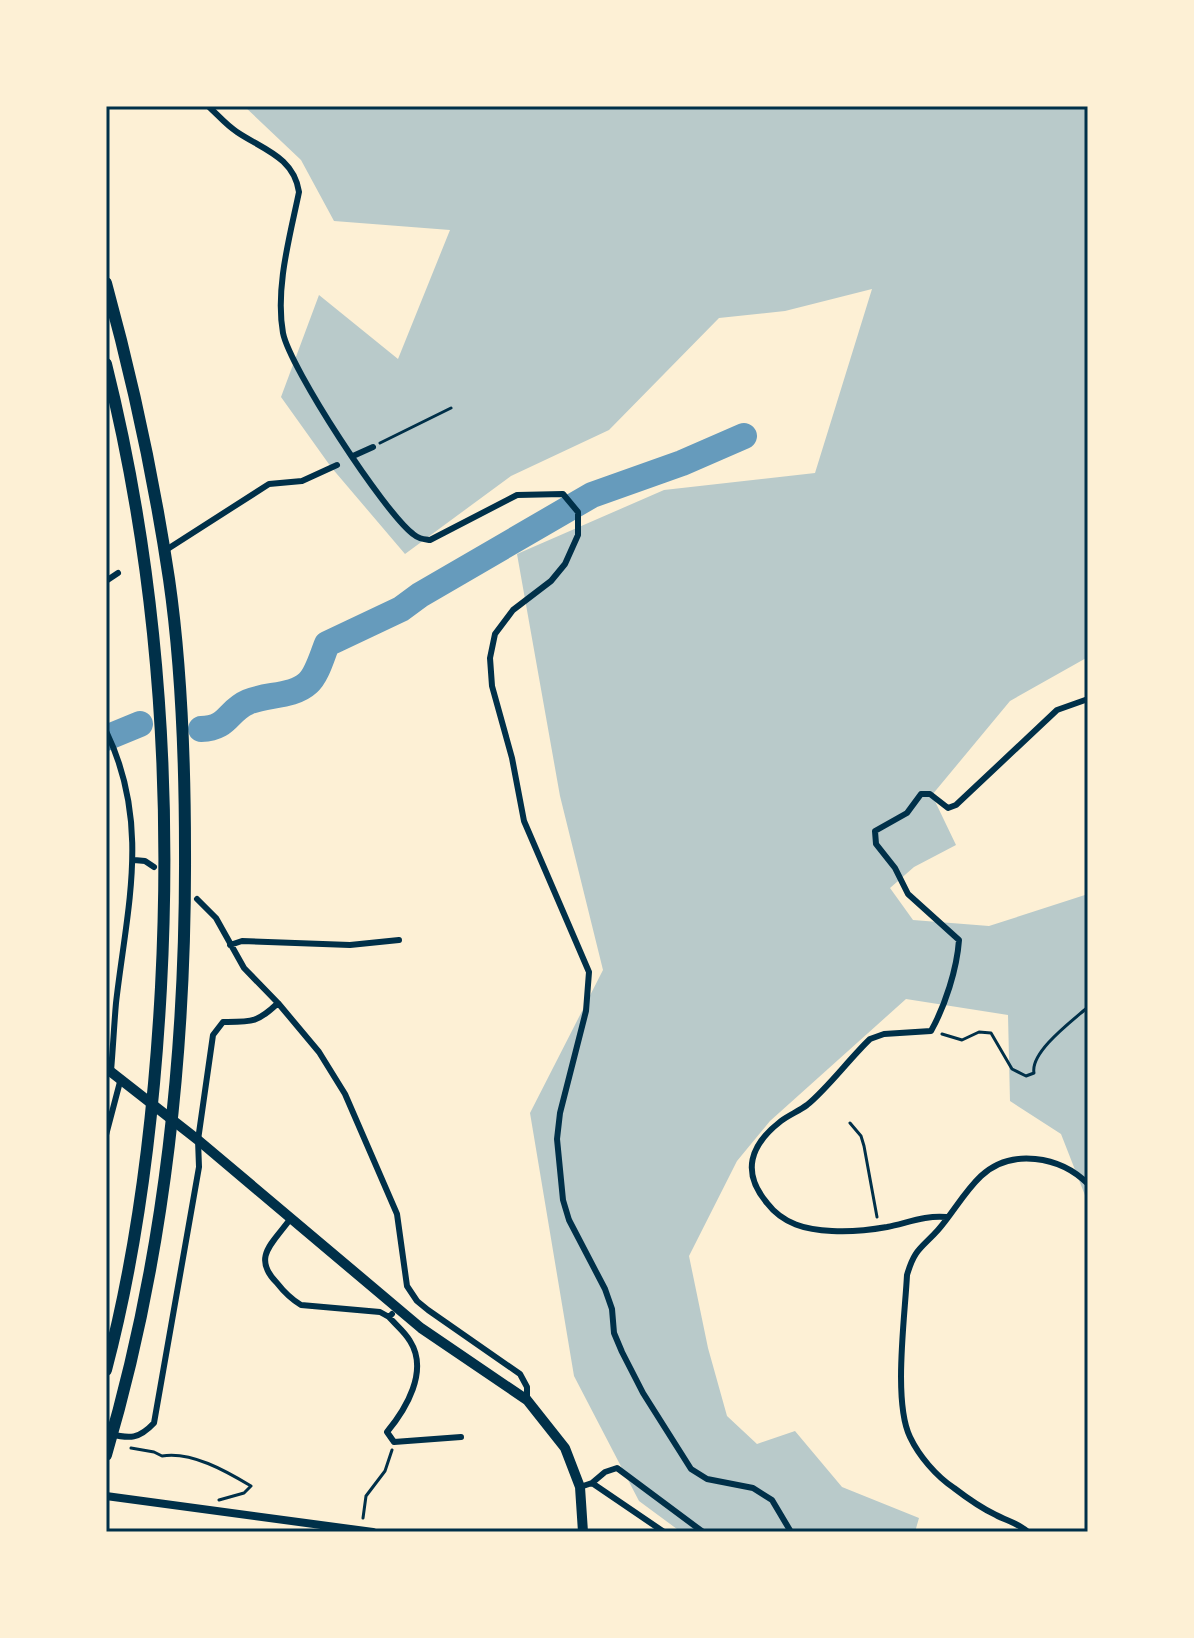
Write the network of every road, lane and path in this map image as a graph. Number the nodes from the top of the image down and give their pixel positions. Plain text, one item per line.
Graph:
1 (208, 106) edge
2 (106, 283) edge
3 (106, 364) edge
4 (451, 408) dead end
5 (373, 447) joint
6 (353, 456) junction
7 (337, 465) dead end
8 (166, 550) dead end
9 (118, 573) dead end
10 (106, 581) edge
11 (1088, 699) edge
12 (106, 731) edge
13 (134, 860) junction
14 (154, 867) dead end
15 (197, 899) dead end
16 (399, 940) dead end
17 (230, 945) junction
18 (278, 1003) junction
19 (1088, 1007) edge
20 (932, 1030) junction
21 (113, 1072) edge
22 (850, 1123) dead end
23 (106, 1135) edge
24 (198, 1140) junction
25 (1088, 1184) edge
26 (946, 1217) junction
27 (291, 1218) junction
28 (879, 1227) junction
29 (394, 1313) junction
30 (106, 1370) edge
31 (527, 1400) junction
32 (110, 1431) edge
33 (461, 1437) dead end
34 (394, 1442) junction
35 (121, 1447) dead end
36 (106, 1455) edge
37 (592, 1483) junction
38 (580, 1487) junction
39 (106, 1496) edge
40 (214, 1511) junction
41 (368, 1531) edge
42 (583, 1532) edge
43 (664, 1532) edge
44 (703, 1532) edge
45 (791, 1532) edge
46 (1028, 1532) edge

1 - 6 street
2 - 32 highway
3 - 30 highway
4 - 5 path
5 - 6 street
6 - 45 street
7 - 8 street
9 - 10 street
11 - 20 street
12 - 13 street
13 - 14 street
13 - 21 street
15 - 17 street
16 - 17 street
17 - 18 street
18 - 24 street
18 - 31 street
19 - 20 path
20 - 28 street
21 - 23 street
21 - 24 highway
22 - 28 path
24 - 27 highway
24 - 32 street
25 - 26 street
26 - 28 street
26 - 46 street
27 - 29 highway
27 - 29 street
29 - 31 highway
29 - 34 street
31 - 38 highway
32 - 36 highway
33 - 34 street
34 - 41 path
35 - 40 path
37 - 38 street
37 - 43 street
37 - 44 street
38 - 42 highway
39 - 40 street
40 - 41 street

